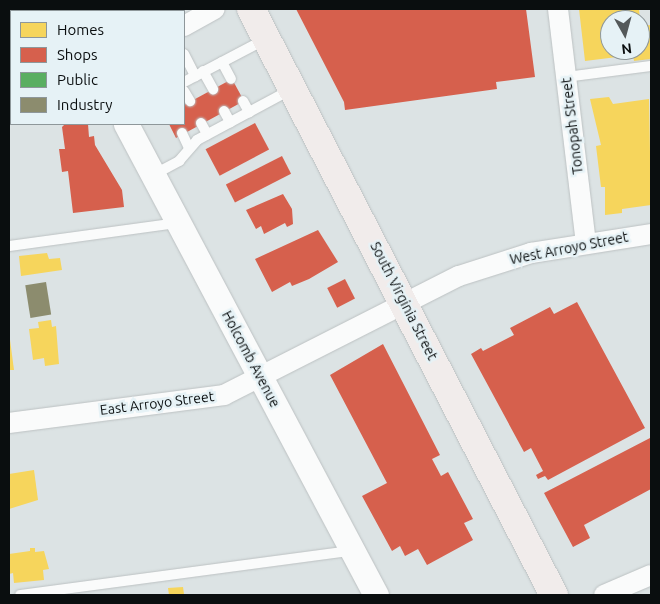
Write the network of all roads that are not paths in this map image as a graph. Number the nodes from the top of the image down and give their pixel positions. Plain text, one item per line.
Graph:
1 (215, 9) edge
2 (251, 9) edge
3 (558, 9) edge
4 (185, 25) edge
5 (266, 38) junction
6 (185, 55) edge
7 (222, 62) junction
8 (651, 66) edge
9 (199, 74) junction
10 (566, 77) junction
11 (231, 79) dead end
12 (185, 81) edge
13 (213, 89) dead end
14 (293, 89) junction
15 (185, 92) edge
16 (190, 101) dead end
17 (243, 101) dead end
18 (224, 111) dead end
19 (249, 112) junction
20 (230, 122) junction
21 (201, 123) dead end
22 (127, 125) edge
23 (182, 133) dead end
24 (207, 134) junction
25 (189, 148) junction
26 (153, 175) junction
27 (179, 223) junction
28 (651, 234) edge
29 (586, 243) junction
30 (9, 246) edge
31 (405, 303) junction
32 (261, 378) junction
33 (9, 423) edge
34 (353, 551) junction
35 (651, 576) edge
36 (20, 595) edge
37 (376, 595) edge
38 (554, 595) edge
39 (604, 595) edge

1 - 4 street
2 - 5 main road, South Virginia Street
3 - 10 street, Tonopah Street
5 - 7 lane
5 - 14 main road, South Virginia Street
6 - 9 lane
7 - 9 lane
7 - 11 lane
8 - 10 lane
9 - 12 lane
9 - 13 lane
10 - 29 street, Tonopah Street
14 - 19 lane
14 - 31 main road, South Virginia Street
15 - 16 lane
17 - 19 lane
18 - 20 lane
19 - 20 lane
20 - 24 lane
21 - 24 lane
22 - 26 street, Holcomb Avenue
23 - 25 lane
24 - 25 lane
25 - 26 lane
26 - 27 street, Holcomb Avenue
27 - 30 lane
27 - 32 street, Holcomb Avenue
28 - 29 street, West Arroyo Street
29 - 31 street, West Arroyo Street
31 - 32 street, East Arroyo Street
31 - 38 main road, South Virginia Street
32 - 33 street, East Arroyo Street
32 - 34 street, Holcomb Avenue
34 - 36 lane
34 - 37 street, Holcomb Avenue
35 - 39 street

